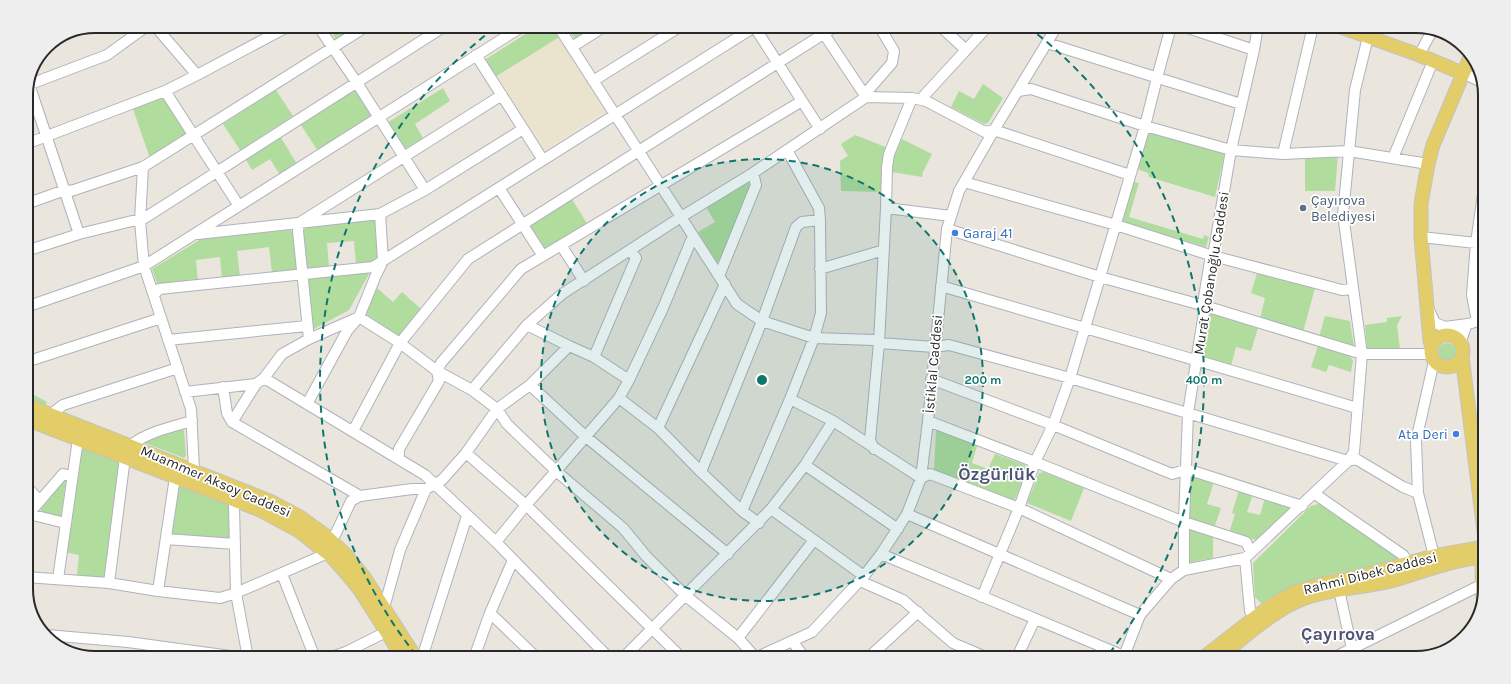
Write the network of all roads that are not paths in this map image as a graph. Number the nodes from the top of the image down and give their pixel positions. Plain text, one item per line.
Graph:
1 (137, 33) edge
2 (161, 33) edge
3 (276, 33) edge
4 (323, 33) edge
5 (356, 33) edge
6 (434, 33) edge
7 (512, 33) edge
8 (563, 33) edge
9 (594, 33) edge
10 (670, 33) edge
11 (744, 33) edge
12 (759, 33) edge
13 (882, 33) edge
14 (948, 33) edge
15 (982, 33) edge
16 (1053, 33) edge
17 (1169, 33) edge
18 (1203, 33) edge
19 (1257, 33) edge
20 (1311, 33) edge
21 (1370, 33) edge
22 (1375, 33) edge
23 (824, 34) joint
24 (1430, 35) edge
25 (1047, 43) junction
26 (572, 47) junction
27 (333, 48) junction
28 (966, 50) junction
29 (1254, 50) junction
30 (476, 55) junction
31 (1419, 55) junction
32 (1433, 61) junction
33 (1468, 61) edge
34 (778, 63) junction
35 (1462, 73) junction
36 (197, 75) junction
37 (1156, 78) junction
38 (1476, 79) edge
39 (593, 81) junction
40 (34, 83) edge
41 (356, 83) junction
42 (1018, 90) junction
43 (165, 91) junction
44 (502, 95) junction
45 (865, 96) junction
46 (33, 97) edge
47 (917, 99) junction
48 (802, 101) junction
49 (1241, 104) junction
50 (615, 115) junction
51 (379, 117) junction
52 (1145, 126) junction
53 (523, 129) junction
54 (820, 129) junction
55 (994, 130) junction
56 (46, 136) junction
57 (194, 136) junction
58 (33, 141) edge
59 (787, 150) junction
60 (1230, 150) junction
61 (639, 151) junction
62 (1349, 151) junction
63 (1283, 154) junction
64 (404, 157) junction
65 (1393, 158) junction
66 (543, 160) junction
67 (1428, 164) junction
68 (143, 167) junction
69 (217, 172) junction
70 (753, 173) junction
71 (1130, 175) junction
72 (964, 182) junction
73 (661, 186) junction
74 (499, 188) junction
75 (65, 190) junction
76 (426, 190) junction
77 (33, 201) edge
78 (239, 206) junction
79 (886, 208) junction
80 (380, 214) junction
81 (951, 216) junction
82 (681, 217) junction
83 (820, 220) junction
84 (140, 221) junction
85 (299, 223) junction
86 (523, 224) junction
87 (1116, 225) junction
88 (947, 229) junction
89 (80, 234) junction
90 (194, 234) junction
91 (693, 236) junction
92 (1421, 237) junction
93 (1478, 244) edge
94 (561, 245) junction
95 (33, 249) edge
96 (630, 250) junction
97 (884, 250) junction
98 (543, 256) junction
99 (1213, 256) junction
100 (1478, 257) edge
101 (383, 261) junction
102 (144, 266) junction
103 (820, 269) junction
104 (302, 275) junction
105 (719, 276) junction
106 (1100, 277) junction
107 (584, 281) junction
108 (725, 284) junction
109 (941, 286) junction
110 (1353, 289) junction
111 (154, 295) junction
112 (33, 305) edge
113 (1205, 306) junction
114 (1428, 312) junction
115 (359, 317) junction
116 (161, 318) junction
117 (762, 321) junction
118 (1474, 323) edge
119 (527, 325) junction
120 (308, 326) junction
121 (1085, 329) junction
122 (814, 338) junction
123 (309, 339) junction
124 (168, 340) junction
125 (400, 343) junction
126 (879, 343) junction
127 (569, 346) junction
128 (934, 347) junction
129 (1437, 347) junction
130 (1462, 351) junction
131 (1362, 354) junction
132 (594, 357) junction
133 (33, 360) edge
134 (1196, 360) junction
135 (1452, 367) junction
136 (178, 368) junction
137 (437, 371) junction
138 (1070, 378) junction
139 (931, 379) junction
140 (1465, 379) junction
141 (629, 380) junction
142 (260, 381) junction
143 (530, 385) junction
144 (223, 387) junction
145 (472, 390) junction
146 (185, 392) junction
147 (619, 398) junction
148 (790, 399) junction
149 (307, 404) junction
150 (33, 408) edge
151 (1357, 408) junction
152 (497, 409) junction
153 (1188, 413) junction
154 (50, 415) junction
155 (192, 421) junction
156 (833, 421) junction
157 (928, 421) junction
158 (33, 422) edge
159 (232, 422) junction
160 (1053, 425) junction
161 (658, 428) junction
162 (353, 431) junction
163 (585, 436) junction
164 (78, 439) junction
165 (1478, 447) edge
166 (874, 449) junction
167 (128, 451) junction
168 (466, 453) junction
169 (399, 460) junction
170 (1348, 461) junction
171 (1036, 462) junction
172 (805, 465) junction
173 (194, 470) junction
174 (1185, 470) junction
175 (556, 471) junction
176 (701, 472) junction
177 (71, 476) junction
178 (175, 477) junction
179 (921, 478) junction
180 (431, 487) junction
181 (1418, 493) junction
182 (33, 494) edge
183 (1315, 494) junction
184 (360, 496) junction
185 (40, 501) junction
186 (238, 501) junction
187 (526, 504) junction
188 (1302, 506) junction
189 (1019, 508) junction
190 (771, 509) junction
191 (33, 510) edge
192 (742, 511) junction
193 (907, 514) junction
194 (467, 516) junction
195 (33, 517) edge
196 (1184, 522) junction
197 (65, 523) junction
198 (759, 523) junction
199 (898, 529) junction
200 (166, 539) junction
201 (331, 540) junction
202 (814, 540) junction
203 (496, 542) junction
204 (235, 544) junction
205 (1478, 548) edge
206 (328, 553) junction
207 (728, 554) junction
208 (881, 554) junction
209 (1000, 555) junction
210 (1248, 555) junction
211 (1434, 556) junction
212 (1478, 558) edge
213 (513, 560) junction
214 (1409, 563) junction
215 (1184, 570) junction
216 (282, 574) junction
217 (33, 577) edge
218 (862, 578) junction
219 (58, 579) junction
220 (1171, 579) junction
221 (109, 583) junction
222 (1478, 587) edge
223 (1339, 590) junction
224 (158, 591) junction
225 (236, 593) junction
226 (686, 596) junction
227 (982, 597) junction
228 (384, 608) junction
229 (918, 612) junction
230 (490, 613) junction
231 (1140, 615) junction
232 (1257, 616) junction
233 (1035, 619) junction
234 (652, 629) junction
235 (386, 632) junction
236 (54, 636) edge
237 (738, 638) junction
238 (792, 641) junction
239 (194, 651) edge
240 (247, 651) edge
241 (312, 651) edge
242 (348, 651) edge
243 (398, 651) edge
244 (412, 651) edge
245 (424, 651) edge
246 (476, 651) edge
247 (530, 651) edge
248 (602, 651) edge
249 (630, 651) edge
250 (675, 651) edge
251 (749, 651) edge
252 (770, 651) edge
253 (800, 651) edge
254 (876, 651) edge
255 (972, 651) edge
256 (1020, 651) edge
257 (1110, 651) edge
258 (1126, 651) edge
259 (1213, 651) edge
260 (1227, 651) edge
261 (1353, 651) edge
262 (1357, 651) edge

1 - 40 street
2 - 36 street
3 - 36 street
4 - 27 street
5 - 27 street
6 - 41 street
7 - 30 street
8 - 26 street
9 - 26 street
10 - 39 street
11 - 50 street
12 - 34 street
13 - 45 street
14 - 28 street
15 - 28 street
16 - 25 street, İstiklal Caddesi
17 - 37 street
18 - 29 street
19 - 29 street, Murat Çobanoğlu Caddesi
20 - 63 street
21 - 62 street
22 - 31 main road
23 - 34 street
23 - 45 street
24 - 31 street
25 - 37 street
25 - 42 street, İstiklal Caddesi
26 - 39 street
27 - 41 street
27 - 57 street
28 - 47 street
29 - 49 street, Murat Çobanoğlu Caddesi
30 - 44 street
30 - 51 street
31 - 32 main road
32 - 35 main road
32 - 65 street
33 - 35 main road
34 - 48 street
34 - 61 street
35 - 38 street
35 - 67 main road
36 - 43 street
37 - 49 street
37 - 52 street
39 - 50 street
41 - 51 street
41 - 69 street
42 - 52 street
42 - 55 street, İstiklal Caddesi
43 - 56 street
43 - 57 street
44 - 53 street
44 - 64 street
45 - 47 street
45 - 54 street
46 - 56 street
47 - 55 street
47 - 79 street
48 - 54 street
48 - 73 street
49 - 60 street, Murat Çobanoğlu Caddesi
50 - 61 street
50 - 66 street
51 - 64 street
51 - 78 street
52 - 60 street
52 - 71 street
53 - 66 street
53 - 76 street
54 - 59 street
55 - 71 street
55 - 72 street, İstiklal Caddesi
56 - 58 street
56 - 75 street
57 - 68 street
57 - 69 street
59 - 70 street
59 - 83 street
60 - 63 street
60 - 99 street, Murat Çobanoğlu Caddesi
61 - 73 street
61 - 86 street
62 - 63 street
62 - 65 street
62 - 110 street
64 - 76 street
64 - 85 street
65 - 67 street
66 - 74 street
67 - 92 main road
68 - 75 street
68 - 84 street
69 - 78 street
69 - 84 street
70 - 82 street
70 - 105 street
71 - 87 street
72 - 81 street, İstiklal Caddesi
72 - 87 street
73 - 82 street
73 - 94 street
74 - 86 street
74 - 101 street
75 - 77 street
75 - 89 street
76 - 80 street
78 - 90 street
79 - 81 street
79 - 97 street
80 - 85 street
80 - 101 street
81 - 88 street, İstiklal Caddesi
82 - 91 street
82 - 96 street
83 - 103 street
83 - 117 street
84 - 89 street
84 - 102 street
85 - 90 street
85 - 104 street
86 - 98 street
86 - 125 street
87 - 99 street
87 - 106 street
88 - 106 street
88 - 109 street, İstiklal Caddesi
89 - 95 street
90 - 102 street
91 - 105 street
91 - 141 street
92 - 93 street
92 - 114 main road
94 - 98 street
94 - 107 street
96 - 107 street
96 - 132 street
97 - 103 street
97 - 126 street
98 - 137 street
99 - 110 street
99 - 113 street, Murat Çobanoğlu Caddesi
100 - 118 street
101 - 104 street
101 - 115 street
102 - 111 street
102 - 112 street
103 - 122 street
104 - 111 street
104 - 120 street
105 - 108 street
106 - 113 street
106 - 121 street
107 - 119 street
108 - 117 street
108 - 161 street
109 - 121 street
109 - 128 street, İstiklal Caddesi
110 - 131 street
111 - 116 street
113 - 131 street
113 - 134 street, Murat Çobanoğlu Caddesi
114 - 118 street
114 - 129 main road
115 - 123 street
115 - 125 street
115 - 149 street
116 - 124 street
116 - 133 street
117 - 122 street
117 - 176 street
118 - 129 street
118 - 130 street
119 - 127 street
119 - 145 street
120 - 123 street
120 - 124 street
121 - 134 street
121 - 138 street
122 - 126 street
122 - 148 street
123 - 142 street
124 - 136 street
125 - 137 street
125 - 162 street
126 - 128 street
126 - 166 street
127 - 132 street
127 - 143 street
128 - 138 street
128 - 139 street, İstiklal Caddesi
129 - 130 main road
129 - 131 street
129 - 135 main road
129 - 181 street
130 - 135 main road
130 - 140 main road
131 - 151 street
132 - 141 street
134 - 151 street
134 - 153 street, Murat Çobanoğlu Caddesi
135 - 140 main road
136 - 146 street
136 - 154 street
137 - 145 street
137 - 169 street
138 - 153 street
138 - 160 street
139 - 157 street, İstiklal Caddesi
139 - 160 street
140 - 165 main road
141 - 147 street
142 - 144 street
142 - 149 street
142 - 159 street
143 - 152 street
143 - 163 street
144 - 146 street
144 - 159 street
145 - 152 street
146 - 155 street
147 - 161 street
147 - 163 street
148 - 156 street
148 - 192 street
149 - 162 street
150 - 154 main road, Muammer Aksoy Caddesi
151 - 170 street
152 - 168 street
152 - 175 street
153 - 170 street
153 - 174 street, Murat Çobanoğlu Caddesi
154 - 167 main road, Muammer Aksoy Caddesi
155 - 167 street
155 - 173 street
156 - 166 street
156 - 172 street
157 - 171 street
157 - 179 street, İstiklal Caddesi
158 - 164 main road
159 - 184 street
160 - 171 street
160 - 174 street
161 - 176 street
162 - 169 street
163 - 175 street
163 - 207 street
164 - 167 main road
164 - 177 street
166 - 179 street
167 - 173 main road, Muammer Aksoy Caddesi
167 - 178 main road
167 - 221 street
168 - 180 street
168 - 187 street
169 - 180 street
170 - 181 street
170 - 183 street
171 - 189 street
171 - 196 street
172 - 190 street
172 - 199 street
173 - 201 main road, Muammer Aksoy Caddesi
174 - 188 street
174 - 196 street, Murat Çobanoğlu Caddesi
175 - 187 street
175 - 226 street
176 - 192 street
177 - 185 street
177 - 197 street
178 - 186 main road
178 - 200 street
179 - 189 street
179 - 193 street, İstiklal Caddesi
180 - 184 street
180 - 194 street
180 - 228 street
181 - 211 street
182 - 185 street
183 - 188 street
183 - 214 street
184 - 201 street
185 - 191 street
186 - 204 street
186 - 206 main road
187 - 203 street
187 - 234 street
188 - 210 street
189 - 209 street
189 - 220 street
190 - 198 street
190 - 202 street
192 - 198 street
193 - 199 street, İstiklal Caddesi
193 - 209 street
194 - 203 street
194 - 245 street
195 - 197 street
196 - 210 street
196 - 215 street, Murat Çobanoğlu Caddesi
197 - 219 street
198 - 207 street
199 - 208 street, İstiklal Caddesi
200 - 204 street
200 - 224 street
201 - 206 street
201 - 228 main road, Muammer Aksoy Caddesi
202 - 218 street
202 - 237 street
203 - 213 street
204 - 225 street
205 - 211 main road, Rahmi Dibek Caddesi
206 - 216 street
206 - 235 main road
207 - 226 street
208 - 218 street, İstiklal Caddesi
208 - 227 street
209 - 227 street
209 - 231 street
210 - 215 street
210 - 232 street
211 - 214 main road, Rahmi Dibek Caddesi
212 - 223 main road, Rahmi Dibek Caddesi
213 - 230 street
213 - 248 street
214 - 232 main road, Rahmi Dibek Caddesi
215 - 220 street
216 - 225 street
216 - 241 street
217 - 219 street
218 - 229 street
218 - 238 street, İstiklal Caddesi
219 - 221 street
220 - 231 street
221 - 224 street
222 - 262 street
223 - 260 main road, Rahmi Dibek Caddesi
223 - 261 street
224 - 225 street
225 - 240 street
226 - 234 street
226 - 237 street
227 - 233 street
228 - 244 main road, Muammer Aksoy Caddesi
229 - 254 street
229 - 255 street
230 - 246 street
230 - 247 street
231 - 258 street
232 - 259 main road, Rahmi Dibek Caddesi
233 - 256 street
233 - 257 street
234 - 249 street
234 - 250 street
235 - 242 street
235 - 243 main road
236 - 239 street
237 - 251 street
238 - 252 street, İstiklal Caddesi
238 - 253 street

